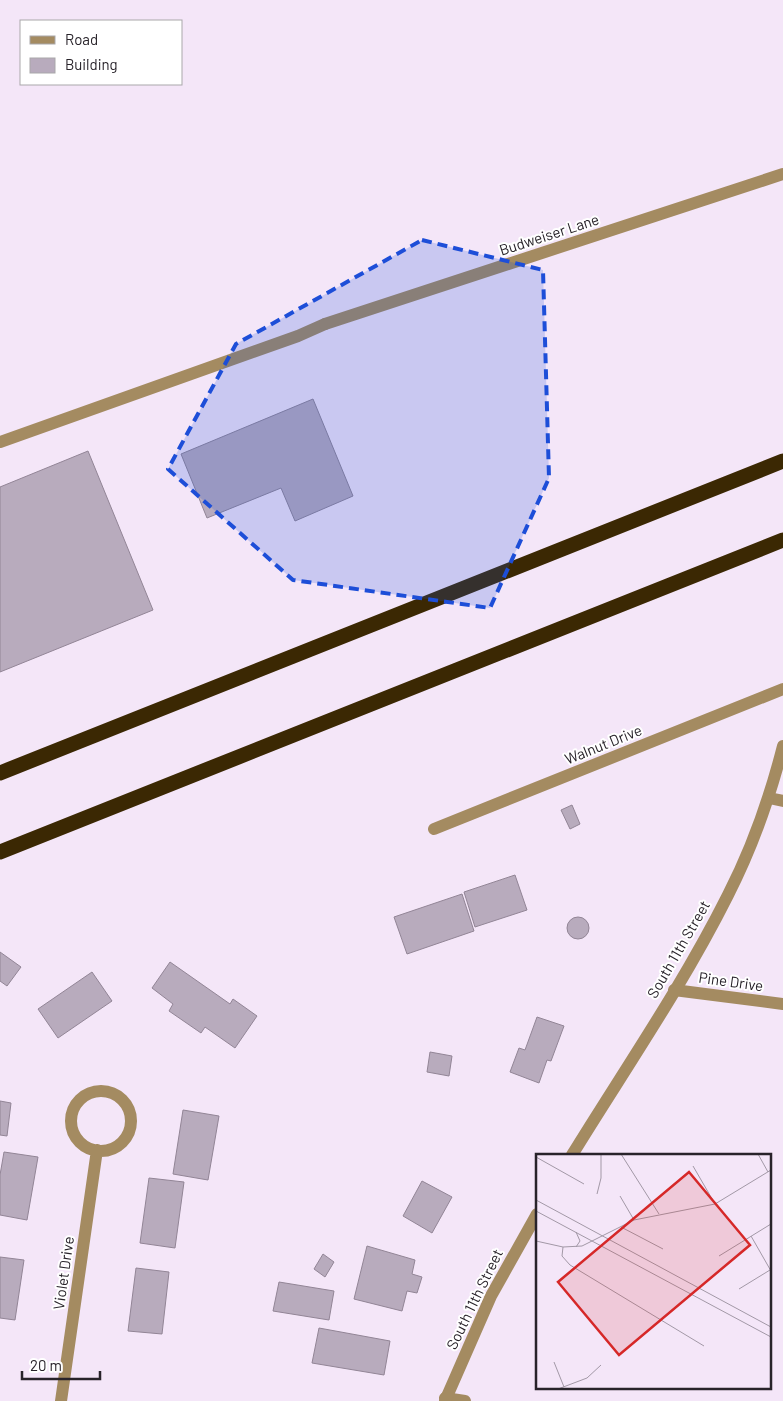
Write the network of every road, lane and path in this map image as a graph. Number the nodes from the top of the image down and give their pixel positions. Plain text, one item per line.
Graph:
1 (783, 174) edge
2 (0, 442) edge
3 (783, 461) edge
4 (783, 540) edge
5 (783, 689) edge
6 (783, 746) edge
7 (0, 773) edge
8 (770, 798) junction
9 (783, 801) edge
10 (434, 829) dead end
11 (0, 852) edge
12 (674, 990) junction
13 (783, 1004) edge
14 (97, 1150) junction
15 (573, 1154) edge
16 (536, 1216) edge
17 (445, 1399) edge
18 (61, 1401) edge
19 (465, 1401) edge

1 - 2 street, Budweiser Lane
3 - 7 highway
4 - 11 highway
5 - 10 street, Walnut Drive
6 - 8 street, South 11th Street
8 - 9 street
8 - 12 street, South 11th Street
12 - 13 street, Pine Drive
12 - 15 street, South 11th Street
14 - 14 street
14 - 18 street, Violet Drive
16 - 17 street, South 11th Street
17 - 19 street

